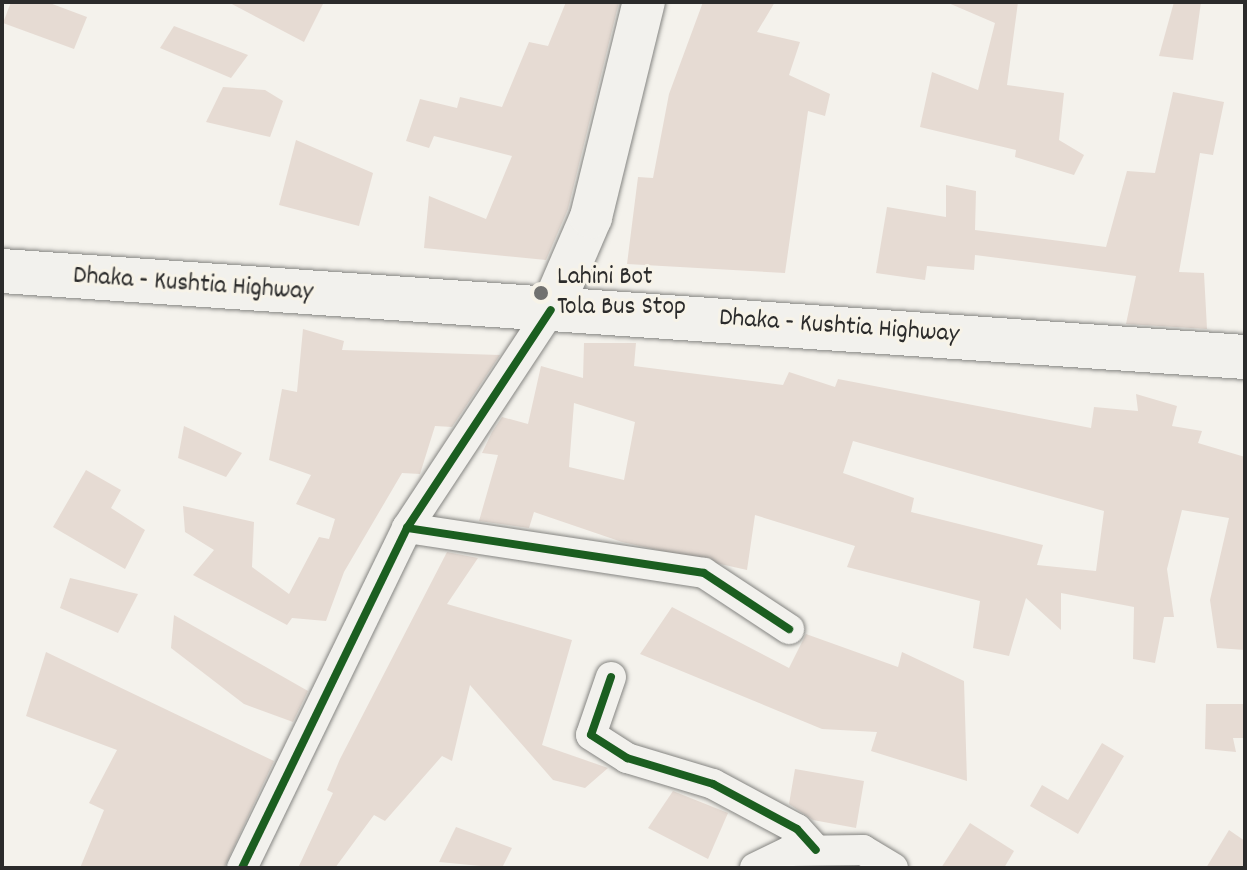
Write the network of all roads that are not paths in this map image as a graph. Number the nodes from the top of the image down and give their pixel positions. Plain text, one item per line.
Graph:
1 (644, 2) edge
2 (2, 271) edge
3 (551, 310) junction
4 (1245, 357) edge
5 (407, 528) junction
6 (789, 629) dead end
7 (611, 677) dead end
8 (816, 850) junction
9 (242, 868) edge
10 (755, 868) edge
11 (893, 868) edge

1 - 3 main road
2 - 3 main road, Dhaka - Kushtia Highway
3 - 4 main road, Dhaka - Kushtia Highway
3 - 5 street
5 - 6 street
5 - 9 street
7 - 8 street
8 - 10 street
8 - 11 street

